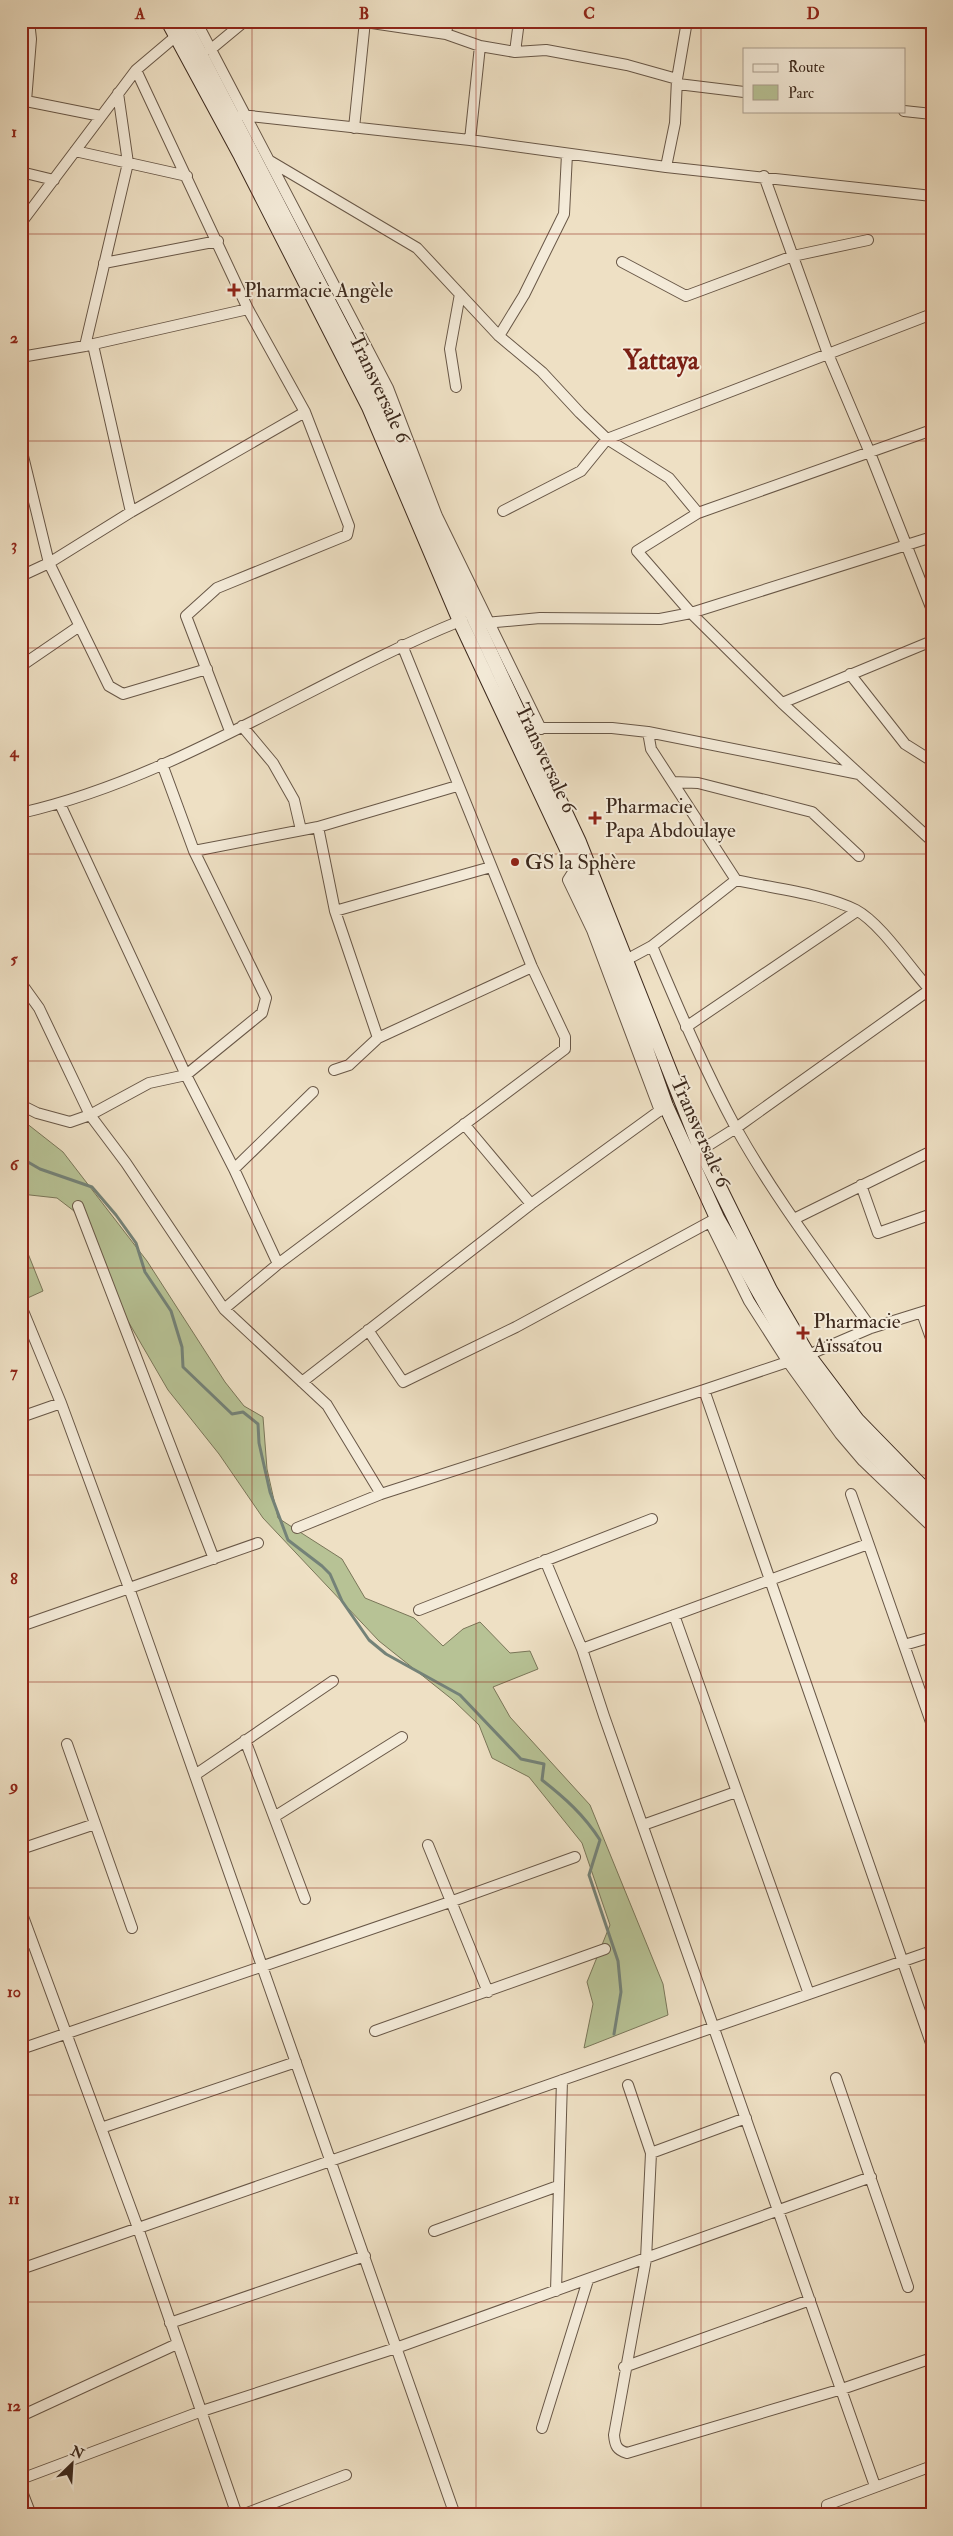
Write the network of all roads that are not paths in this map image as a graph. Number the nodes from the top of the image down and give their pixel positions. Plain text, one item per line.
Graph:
1 (29, 21) edge
2 (168, 21) edge
3 (245, 21) edge
4 (448, 21) edge
5 (518, 21) edge
6 (687, 21) edge
7 (907, 21) edge
8 (365, 22) edge
9 (932, 24) edge
10 (189, 29) edge
11 (446, 34) junction
12 (480, 46) junction
13 (210, 50) junction
14 (514, 52) junction
15 (136, 70) junction
16 (677, 82) junction
17 (743, 92) edge
18 (118, 93) junction
19 (24, 100) edge
20 (906, 111) edge
21 (932, 114) edge
22 (230, 115) junction
23 (245, 115) junction
24 (102, 116) junction
25 (354, 128) junction
26 (470, 140) junction
27 (75, 151) junction
28 (567, 154) junction
29 (254, 156) junction
30 (270, 160) junction
31 (128, 164) junction
32 (666, 167) junction
33 (21, 172) edge
34 (187, 176) junction
35 (764, 176) junction
36 (54, 180) junction
37 (932, 196) edge
38 (21, 223) edge
39 (868, 240) dead end
40 (218, 242) junction
41 (793, 256) junction
42 (622, 262) dead end
43 (104, 264) junction
44 (460, 294) junction
45 (338, 305) junction
46 (248, 310) junction
47 (932, 314) edge
48 (499, 336) junction
49 (89, 346) junction
50 (828, 354) junction
51 (21, 357) edge
52 (456, 387) dead end
53 (305, 412) junction
54 (932, 430) edge
55 (607, 439) junction
56 (21, 448) edge
57 (870, 453) junction
58 (23, 461) edge
59 (503, 511) dead end
60 (131, 512) junction
61 (698, 513) junction
62 (442, 536) junction
63 (932, 537) edge
64 (907, 545) junction
65 (50, 563) junction
66 (21, 576) edge
67 (932, 610) edge
68 (691, 613) junction
69 (460, 621) junction
70 (476, 622) junction
71 (490, 623) junction
72 (78, 626) junction
73 (932, 642) edge
74 (402, 644) junction
75 (21, 666) edge
76 (207, 669) junction
77 (850, 674) junction
78 (782, 703) junction
79 (242, 726) junction
80 (526, 726) junction
81 (541, 729) junction
82 (230, 731) junction
83 (648, 732) junction
84 (932, 761) edge
85 (162, 764) junction
86 (860, 774) junction
87 (673, 782) junction
88 (457, 786) junction
89 (60, 804) junction
90 (21, 813) edge
91 (318, 827) junction
92 (300, 830) junction
93 (932, 841) edge
94 (194, 851) junction
95 (859, 856) dead end
96 (491, 867) junction
97 (736, 880) junction
98 (335, 911) junction
99 (857, 911) junction
100 (652, 946) junction
101 (626, 960) junction
102 (532, 967) junction
103 (21, 983) edge
104 (931, 990) edge
105 (686, 1027) junction
106 (378, 1038) junction
107 (334, 1070) dead end
108 (186, 1075) junction
109 (313, 1092) dead end
110 (21, 1105) edge
111 (663, 1108) junction
112 (90, 1115) junction
113 (464, 1124) junction
114 (736, 1128) junction
115 (701, 1150) junction
116 (932, 1151) edge
117 (234, 1170) junction
118 (861, 1186) junction
119 (531, 1204) junction
120 (78, 1206) dead end
121 (932, 1214) edge
122 (794, 1219) junction
123 (714, 1220) junction
124 (278, 1264) junction
125 (21, 1306) edge
126 (224, 1309) junction
127 (927, 1311) edge
128 (872, 1328) junction
129 (368, 1330) junction
130 (932, 1340) edge
131 (798, 1358) junction
132 (302, 1382) junction
133 (704, 1390) junction
134 (61, 1403) junction
135 (21, 1417) edge
136 (866, 1457) junction
137 (381, 1494) junction
138 (851, 1494) dead end
139 (932, 1497) edge
140 (932, 1513) edge
141 (652, 1519) dead end
142 (932, 1527) edge
143 (297, 1528) dead end
144 (258, 1543) dead end
145 (868, 1544) junction
146 (214, 1559) junction
147 (546, 1560) junction
148 (770, 1580) junction
149 (129, 1588) junction
150 (419, 1610) dead end
151 (674, 1616) junction
152 (21, 1626) edge
153 (932, 1637) edge
154 (904, 1645) junction
155 (582, 1649) junction
156 (333, 1680) dead end
157 (932, 1725) edge
158 (402, 1737) dead end
159 (245, 1740) junction
160 (67, 1744) dead end
161 (195, 1775) junction
162 (736, 1792) junction
163 (274, 1817) junction
164 (95, 1824) junction
165 (643, 1825) junction
166 (428, 1845) dead end
167 (21, 1850) edge
168 (575, 1857) dead end
169 (305, 1899) dead end
170 (450, 1902) junction
171 (21, 1911) edge
172 (132, 1928) dead end
173 (32, 1942) junction
174 (21, 1945) edge
175 (605, 1949) dead end
176 (932, 1950) edge
177 (903, 1961) junction
178 (263, 1967) junction
179 (488, 1992) junction
180 (808, 1994) junction
181 (715, 2026) junction
182 (375, 2031) dead end
183 (67, 2032) junction
184 (932, 2046) edge
185 (21, 2049) edge
186 (296, 2062) junction
187 (836, 2078) dead end
188 (562, 2080) junction
189 (628, 2085) dead end
190 (746, 2118) junction
191 (101, 2128) junction
192 (651, 2153) junction
193 (332, 2160) junction
194 (871, 2177) junction
195 (558, 2186) junction
196 (778, 2212) junction
197 (138, 2228) junction
198 (434, 2231) dead end
199 (365, 2256) junction
200 (646, 2259) junction
201 (21, 2269) edge
202 (588, 2280) junction
203 (908, 2287) dead end
204 (556, 2291) junction
205 (810, 2300) junction
206 (170, 2323) junction
207 (177, 2344) junction
208 (396, 2348) junction
209 (932, 2358) edge
210 (624, 2367) junction
211 (842, 2389) junction
212 (202, 2411) junction
213 (21, 2416) edge
214 (542, 2428) dead end
215 (932, 2466) edge
216 (346, 2475) dead end
217 (21, 2480) edge
218 (875, 2486) junction
219 (21, 2489) edge
220 (30, 2515) edge
221 (236, 2515) edge
222 (242, 2515) edge
223 (456, 2515) edge
224 (826, 2515) edge

1 - 19 street
2 - 10 main road, Transversale 6
3 - 13 street
4 - 11 street
5 - 14 street
6 - 16 street
7 - 9 street
8 - 11 street
8 - 25 street
10 - 13 street
10 - 15 street
10 - 22 main road, Transversale 6
10 - 69 main road, Transversale 6
11 - 12 street
12 - 14 street
12 - 26 street
13 - 23 street
14 - 16 street
15 - 18 street
15 - 34 street
16 - 17 street
16 - 32 street
18 - 24 street
18 - 31 street
19 - 24 street
20 - 21 street
22 - 23 street
22 - 29 main road, Transversale 6
23 - 25 street
23 - 30 street
24 - 27 street
25 - 26 street
26 - 28 street
27 - 31 street
27 - 36 street
28 - 32 street
28 - 48 street
29 - 30 street
29 - 45 main road, Transversale 6
30 - 44 street
30 - 45 street
31 - 34 street
31 - 43 street
32 - 35 street
33 - 36 street
34 - 40 street
35 - 37 street
35 - 41 street
36 - 38 street
39 - 41 street
40 - 43 street
40 - 46 street
41 - 42 street
41 - 50 street
43 - 49 street
44 - 48 street
44 - 52 street
45 - 62 main road, Transversale 6
46 - 49 street
46 - 53 street
47 - 50 street
48 - 55 street
49 - 51 street
49 - 60 street
50 - 55 street
50 - 57 street
53 - 60 street
53 - 76 street
54 - 57 street
55 - 59 street
55 - 61 street
56 - 58 street
57 - 61 street
57 - 64 street
58 - 65 street
60 - 65 street
61 - 68 street
62 - 70 main road, Transversale 6
62 - 71 street
63 - 64 street
64 - 67 street
64 - 68 street
65 - 66 street
65 - 72 street
68 - 71 street
68 - 78 street
69 - 74 street
69 - 111 main road, Transversale 6
70 - 71 street
70 - 80 main road, Transversale 6
71 - 81 street
72 - 75 street
72 - 76 street
73 - 77 street
74 - 79 street
74 - 88 street
76 - 82 street
77 - 78 street
77 - 84 street
78 - 86 street
79 - 82 street
79 - 92 street
80 - 81 street
80 - 101 main road, Transversale 6
81 - 83 street
82 - 85 street
83 - 86 street
83 - 87 street
85 - 89 street
85 - 94 street
86 - 93 street
87 - 95 street
87 - 97 street
88 - 91 street
88 - 96 street
89 - 90 street
89 - 108 street
91 - 92 street
91 - 98 street
92 - 94 street
94 - 108 street
96 - 98 street
96 - 102 street
97 - 99 street
97 - 100 street
98 - 106 street
99 - 104 street
99 - 105 street
100 - 101 street
100 - 105 street
101 - 115 main road, Transversale 6
102 - 106 street
102 - 113 street
103 - 112 street
104 - 114 street
105 - 114 street
106 - 107 street
108 - 112 street
108 - 117 street
109 - 117 street
110 - 112 street
111 - 119 street
111 - 123 main road, Transversale 6
112 - 126 street
113 - 119 street
113 - 124 street
114 - 115 street
114 - 122 street
115 - 131 main road, Transversale 6
116 - 118 street
117 - 124 street
118 - 121 street
118 - 122 street
119 - 129 street
120 - 146 street
122 - 128 street
123 - 129 street
123 - 131 main road, Transversale 6
124 - 126 street
125 - 134 street
126 - 132 street
127 - 128 street
127 - 130 street
128 - 131 street
129 - 132 street
131 - 133 street
131 - 136 main road, Transversale 6
131 - 139 main road, Transversale 6
132 - 137 street
133 - 137 street
133 - 148 street
134 - 135 street
134 - 149 street
136 - 140 main road, Transversale 6
136 - 142 street
137 - 143 street
138 - 145 street
141 - 147 street
144 - 146 street
145 - 148 street
145 - 154 street
146 - 149 street
147 - 150 street
147 - 155 street
148 - 151 street
148 - 177 street
149 - 152 street
149 - 161 street
151 - 155 street
151 - 162 street
153 - 154 street
154 - 157 street
155 - 165 street
156 - 159 street
158 - 163 street
159 - 161 street
159 - 163 street
160 - 164 street
161 - 178 street
162 - 165 street
162 - 180 street
163 - 169 street
164 - 167 street
164 - 172 street
165 - 181 street
166 - 170 street
168 - 170 street
170 - 178 street
170 - 179 street
171 - 173 street
173 - 174 street
173 - 183 street
175 - 179 street
176 - 177 street
177 - 180 street
177 - 184 street
178 - 183 street
178 - 186 street
179 - 182 street
180 - 181 street
181 - 188 street
181 - 190 street
183 - 185 street
183 - 191 street
186 - 191 street
186 - 193 street
187 - 194 street
188 - 193 street
188 - 195 street
189 - 192 street
190 - 192 street
190 - 196 street
191 - 197 street
192 - 200 street
193 - 197 street
193 - 199 street
194 - 196 street
194 - 203 street
195 - 198 street
195 - 204 street
196 - 200 street
196 - 205 street
197 - 201 street
197 - 206 street
199 - 206 street
199 - 208 street
200 - 202 street
200 - 210 street
202 - 204 street
202 - 214 street
204 - 208 street
205 - 210 street
205 - 211 street
206 - 207 street
207 - 212 street
207 - 213 street
208 - 212 street
208 - 223 street
209 - 211 street
210 - 211 street
211 - 218 street
212 - 217 street
212 - 221 street
215 - 218 street
216 - 222 street
218 - 224 street
219 - 220 street

